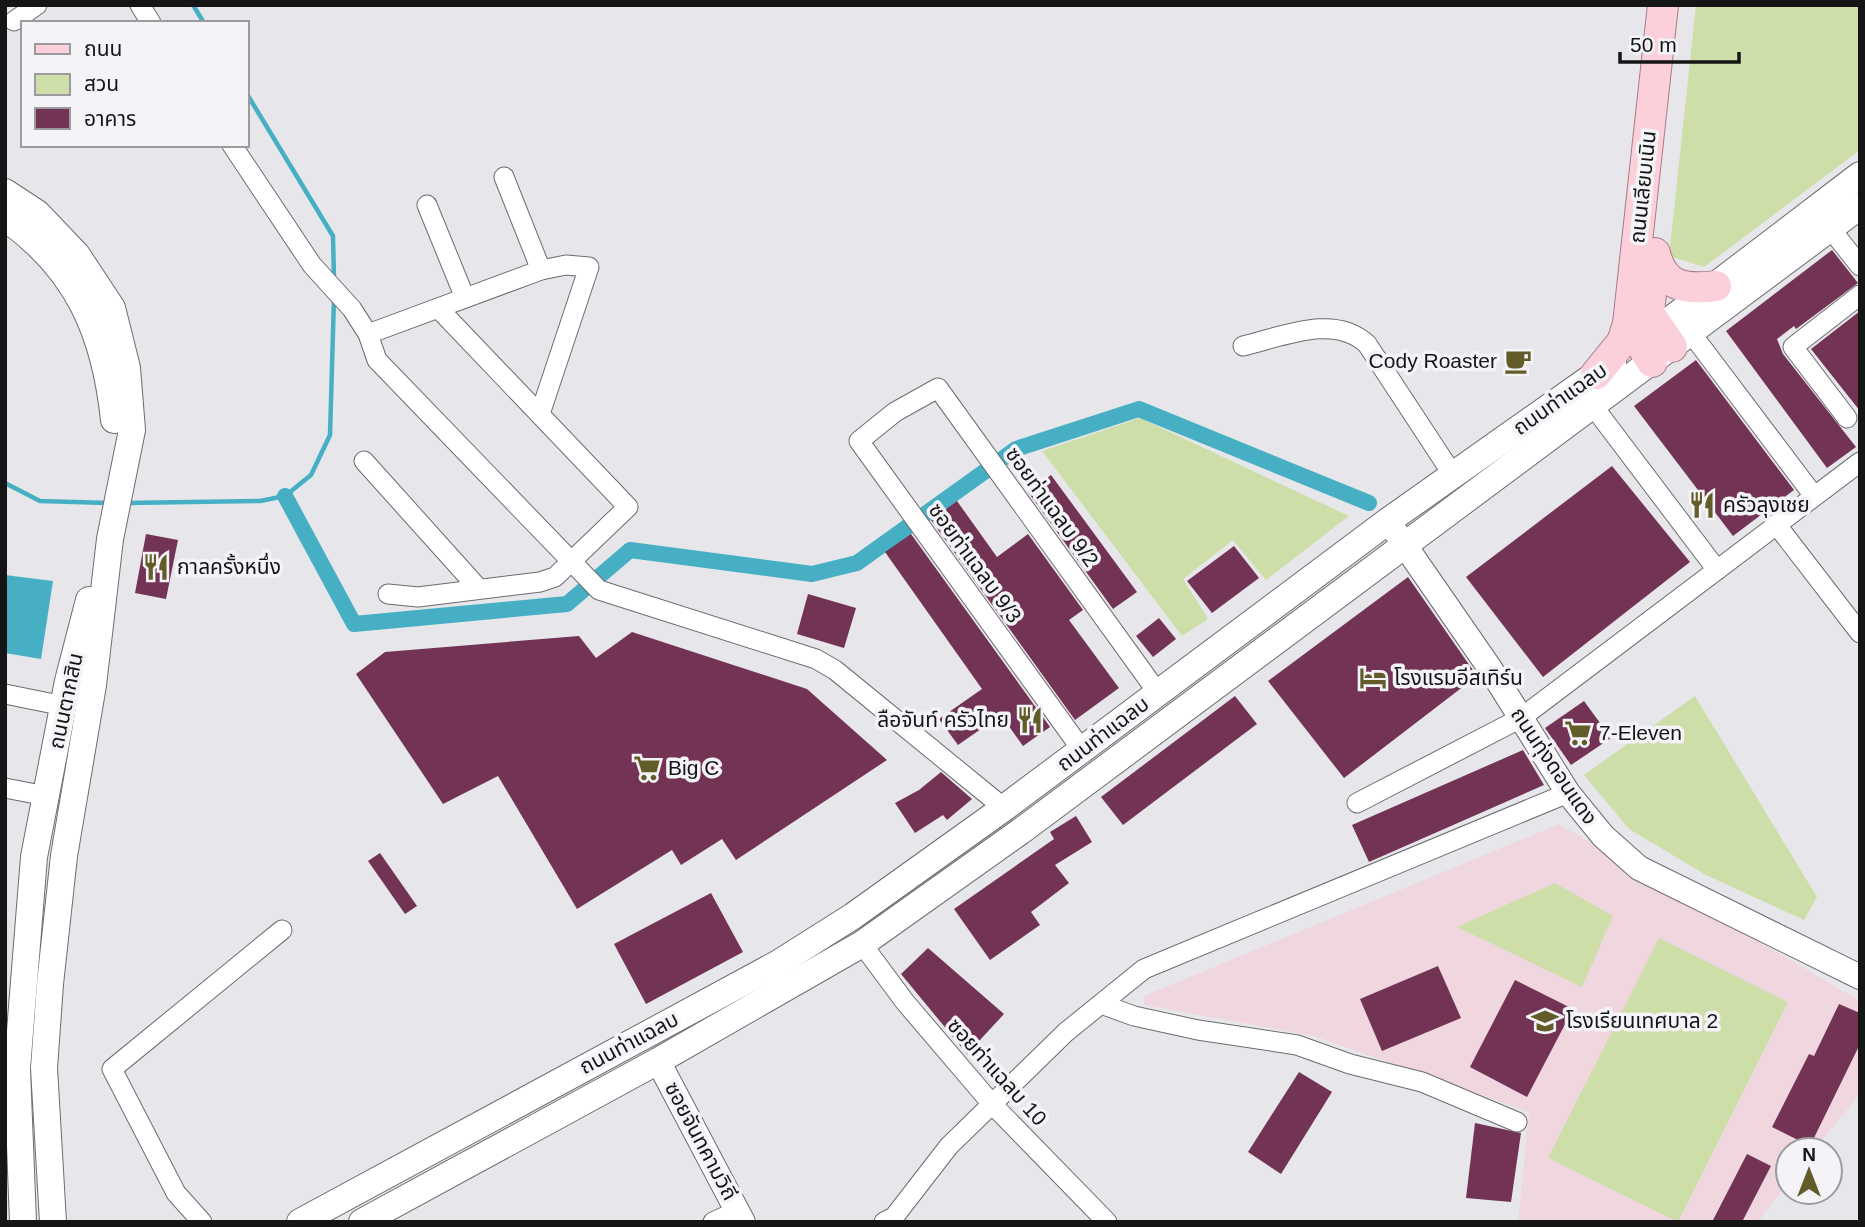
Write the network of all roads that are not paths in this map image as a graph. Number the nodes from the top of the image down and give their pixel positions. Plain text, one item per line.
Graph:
1 (37, 5) edge
2 (139, 5) edge
3 (1663, 5) edge
4 (1682, 5) edge
5 (13, 21) dead end
6 (150, 21) edge
7 (233, 147) edge
8 (1860, 175) edge
9 (503, 177) dead end
10 (5, 192) edge
11 (427, 205) dead end
12 (1860, 206) edge
13 (5, 218) edge
14 (1830, 228) junction
15 (1656, 253) junction
16 (1860, 266) edge
17 (541, 270) junction
18 (1716, 286) junction
19 (1860, 295) edge
20 (465, 298) junction
21 (438, 308) junction
22 (368, 334) junction
23 (1657, 340) junction
24 (1243, 346) dead end
25 (1596, 374) joint
26 (1592, 406) junction
27 (895, 412) joint
28 (540, 414) junction
29 (1847, 418) dead end
30 (364, 461) dead end
31 (1860, 462) edge
32 (1453, 475) junction
33 (1814, 496) junction
34 (1388, 521) junction
35 (1776, 524) junction
36 (106, 538) junction
37 (1404, 544) junction
38 (577, 569) junction
39 (1717, 570) junction
40 (479, 589) junction
41 (388, 594) dead end
42 (1860, 633) edge
43 (1158, 693) junction
44 (5, 694) edge
45 (64, 705) junction
46 (1521, 718) junction
47 (1082, 750) junction
48 (5, 788) edge
49 (1568, 793) junction
50 (46, 796) junction
51 (1357, 803) dead end
52 (1004, 808) junction
53 (1021, 831) junction
54 (28, 924) junction
55 (56, 926) junction
56 (282, 930) dead end
57 (862, 944) junction
58 (1860, 978) edge
59 (1101, 1004) junction
60 (644, 1034) junction
61 (12, 1035) edge
62 (659, 1061) junction
63 (992, 1104) junction
64 (1517, 1122) dead end
65 (740, 1216) edge
66 (23, 1222) edge
67 (52, 1222) edge
68 (202, 1222) edge
69 (300, 1222) edge
70 (362, 1222) edge
71 (713, 1222) edge
72 (884, 1222) edge
73 (1107, 1222) edge

1 - 5 street
2 - 6 street
3 - 23 main road, ถนนเลียบเนิน
4 - 15 main road, ถนนเลียบเนิน
7 - 22 street
8 - 18 main road, ถนนท่าแฉลบ
9 - 17 street
10 - 36 main road
11 - 20 street
12 - 14 main road, ถนนท่าแฉลบ
13 - 36 main road, ถนนตากสิน
14 - 16 street
14 - 23 main road, ถนนท่าแฉลบ
15 - 18 main road
15 - 23 main road, ถนนเลียบเนิน
17 - 20 street
17 - 28 street
18 - 23 main road, ถนนท่าแฉลบ
19 - 29 street
20 - 21 street
21 - 22 street
21 - 28 street
22 - 38 street
23 - 25 main road
23 - 26 main road, ถนนท่าแฉลบ
23 - 33 street
24 - 32 street
25 - 32 main road, ถนนท่าแฉลบ
26 - 37 main road, ถนนท่าแฉลบ
26 - 39 street
27 - 43 street, ซอยท่าแฉลบ 9/2
27 - 47 street, ซอยท่าแฉลบ 9/3
28 - 38 street
30 - 40 street
31 - 33 street
32 - 34 main road, ถนนท่าแฉลบ
33 - 35 street
34 - 37 street, ถนนทุ่งดอนแดง
34 - 43 main road, ถนนท่าแฉลบ
35 - 39 street
35 - 42 street
36 - 45 main road, ถนนตากสิน
36 - 55 main road, ถนนตากสิน
37 - 46 street, ถนนทุ่งดอนแดง
37 - 53 main road, ถนนท่าแฉลบ
38 - 40 street
38 - 52 street
39 - 46 street
40 - 41 street
43 - 47 main road, ถนนท่าแฉลบ
44 - 45 street
45 - 50 main road, ถนนตากสิน
46 - 49 street, ถนนทุ่งดอนแดง
46 - 51 street
47 - 52 main road, ถนนท่าแฉลบ
48 - 50 street
49 - 58 street, ถนนทุ่งดอนแดง
49 - 59 street
50 - 54 main road, ถนนตากสิน
52 - 53 main road
52 - 60 main road, ถนนท่าแฉลบ
53 - 57 main road, ถนนท่าแฉลบ
54 - 55 main road
54 - 61 main road, ถนนตากสิน
55 - 67 main road, ถนนตากสิน
56 - 68 street
57 - 62 main road, ถนนท่าแฉลบ
57 - 63 street, ซอยท่าแฉลบ 10
59 - 63 street
59 - 64 street
60 - 62 main road
60 - 69 main road, ถนนท่าแฉลบ
61 - 66 main road, ถนนตากสิน
62 - 65 street, ซอยจันทคามวิถี
62 - 70 main road, ถนนท่าแฉลบ
63 - 72 street
63 - 73 street, ซอยท่าแฉลบ 10
65 - 71 street

